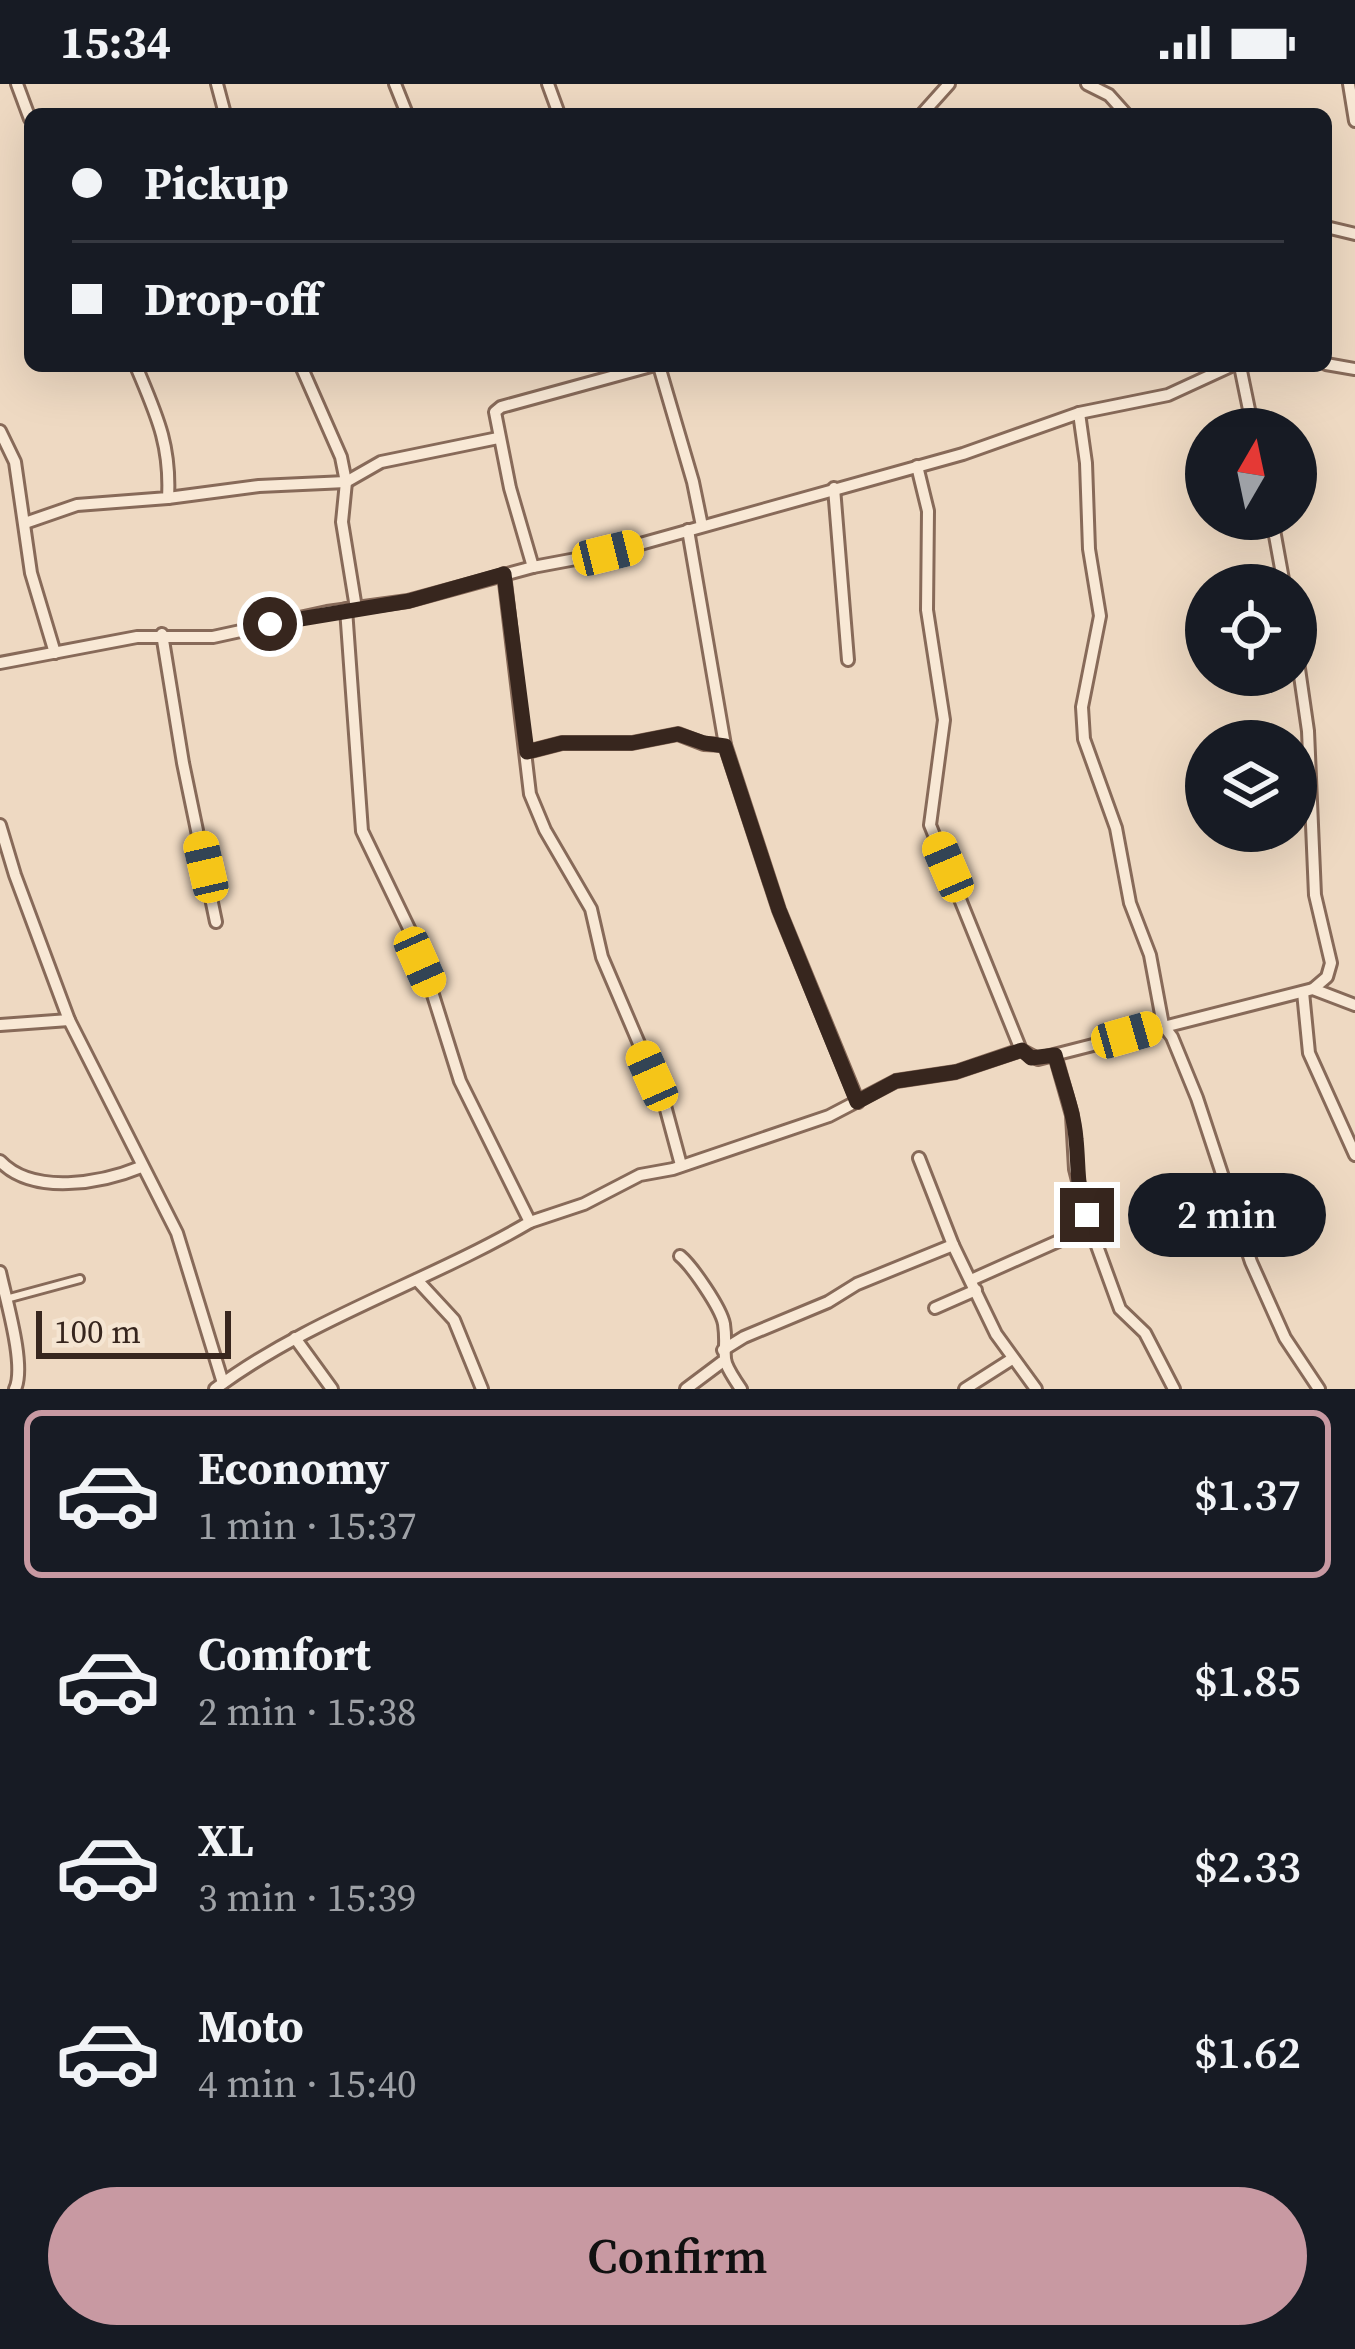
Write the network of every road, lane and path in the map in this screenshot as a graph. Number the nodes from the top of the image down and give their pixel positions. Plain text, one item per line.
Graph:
1 (949, 84) edge
2 (1087, 84) edge
3 (1349, 84) edge
4 (927, 108) edge
5 (1121, 108) edge
6 (1355, 121) edge
7 (139, 372) edge
8 (304, 372) edge
9 (632, 372) edge
10 (657, 372) edge
11 (1222, 372) edge
12 (1238, 372) edge
13 (1247, 408) edge
14 (1079, 412) junction
15 (0, 431) edge
16 (498, 438) junction
17 (917, 466) junction
18 (346, 482) junction
19 (833, 488) junction
20 (168, 498) junction
21 (25, 523) junction
22 (702, 526) junction
23 (688, 530) junction
24 (533, 567) junction
25 (504, 574) junction
26 (351, 608) junction
27 (162, 634) junction
28 (55, 653) junction
29 (848, 660) dead end
30 (0, 663) edge
31 (1303, 696) edge
32 (725, 746) junction
33 (527, 752) junction
34 (0, 825) edge
35 (216, 922) dead end
36 (1308, 991) junction
37 (1355, 1005) edge
38 (70, 1020) junction
39 (0, 1024) edge
40 (1163, 1024) junction
41 (1022, 1050) junction
42 (1055, 1055) junction
43 (857, 1102) junction
44 (1355, 1155) edge
45 (919, 1158) dead end
46 (0, 1161) edge
47 (681, 1166) junction
48 (141, 1167) junction
49 (530, 1222) junction
50 (1089, 1224) junction
51 (953, 1245) junction
52 (680, 1256) dead end
53 (0, 1272) edge
54 (80, 1279) dead end
55 (417, 1280) junction
56 (973, 1285) junction
57 (6, 1299) junction
58 (935, 1308) dead end
59 (295, 1338) junction
60 (722, 1356) junction
61 (1012, 1359) junction
62 (219, 1386) edge
63 (478, 1388) edge
64 (15, 1389) edge
65 (332, 1389) edge
66 (686, 1389) edge
67 (741, 1389) edge
68 (965, 1389) edge
69 (1036, 1389) edge
70 (1174, 1389) edge
71 (1319, 1389) edge

1 - 4 street
2 - 5 street
3 - 6 street
7 - 20 street
8 - 18 street
9 - 16 street
10 - 22 street
11 - 14 street
12 - 13 street
14 - 17 street
14 - 40 street
15 - 21 street
16 - 18 street
16 - 24 street
17 - 19 street
17 - 41 street
18 - 20 street
18 - 26 street
19 - 22 street
19 - 29 street
20 - 21 street
21 - 28 street
22 - 23 street
23 - 24 street
23 - 32 street
24 - 25 street
25 - 26 street
25 - 33 street
26 - 27 street
26 - 49 street
27 - 28 street
27 - 35 street
28 - 30 street
31 - 36 street
32 - 33 street
32 - 43 street
33 - 47 street
34 - 38 street
36 - 37 street
36 - 40 street
36 - 44 street
38 - 39 street
38 - 48 street
40 - 42 street
40 - 71 street
41 - 42 street
41 - 43 street
42 - 50 street
43 - 47 street
45 - 51 street
46 - 48 street
47 - 49 street
48 - 62 street
49 - 55 street
50 - 56 street
50 - 70 street
51 - 56 street
51 - 60 street
52 - 60 street
53 - 57 street
54 - 57 lane
55 - 59 street
55 - 63 street
56 - 58 street
56 - 61 street
57 - 64 street
59 - 62 street
59 - 65 street
60 - 66 street
60 - 67 street
61 - 68 street
61 - 69 street

